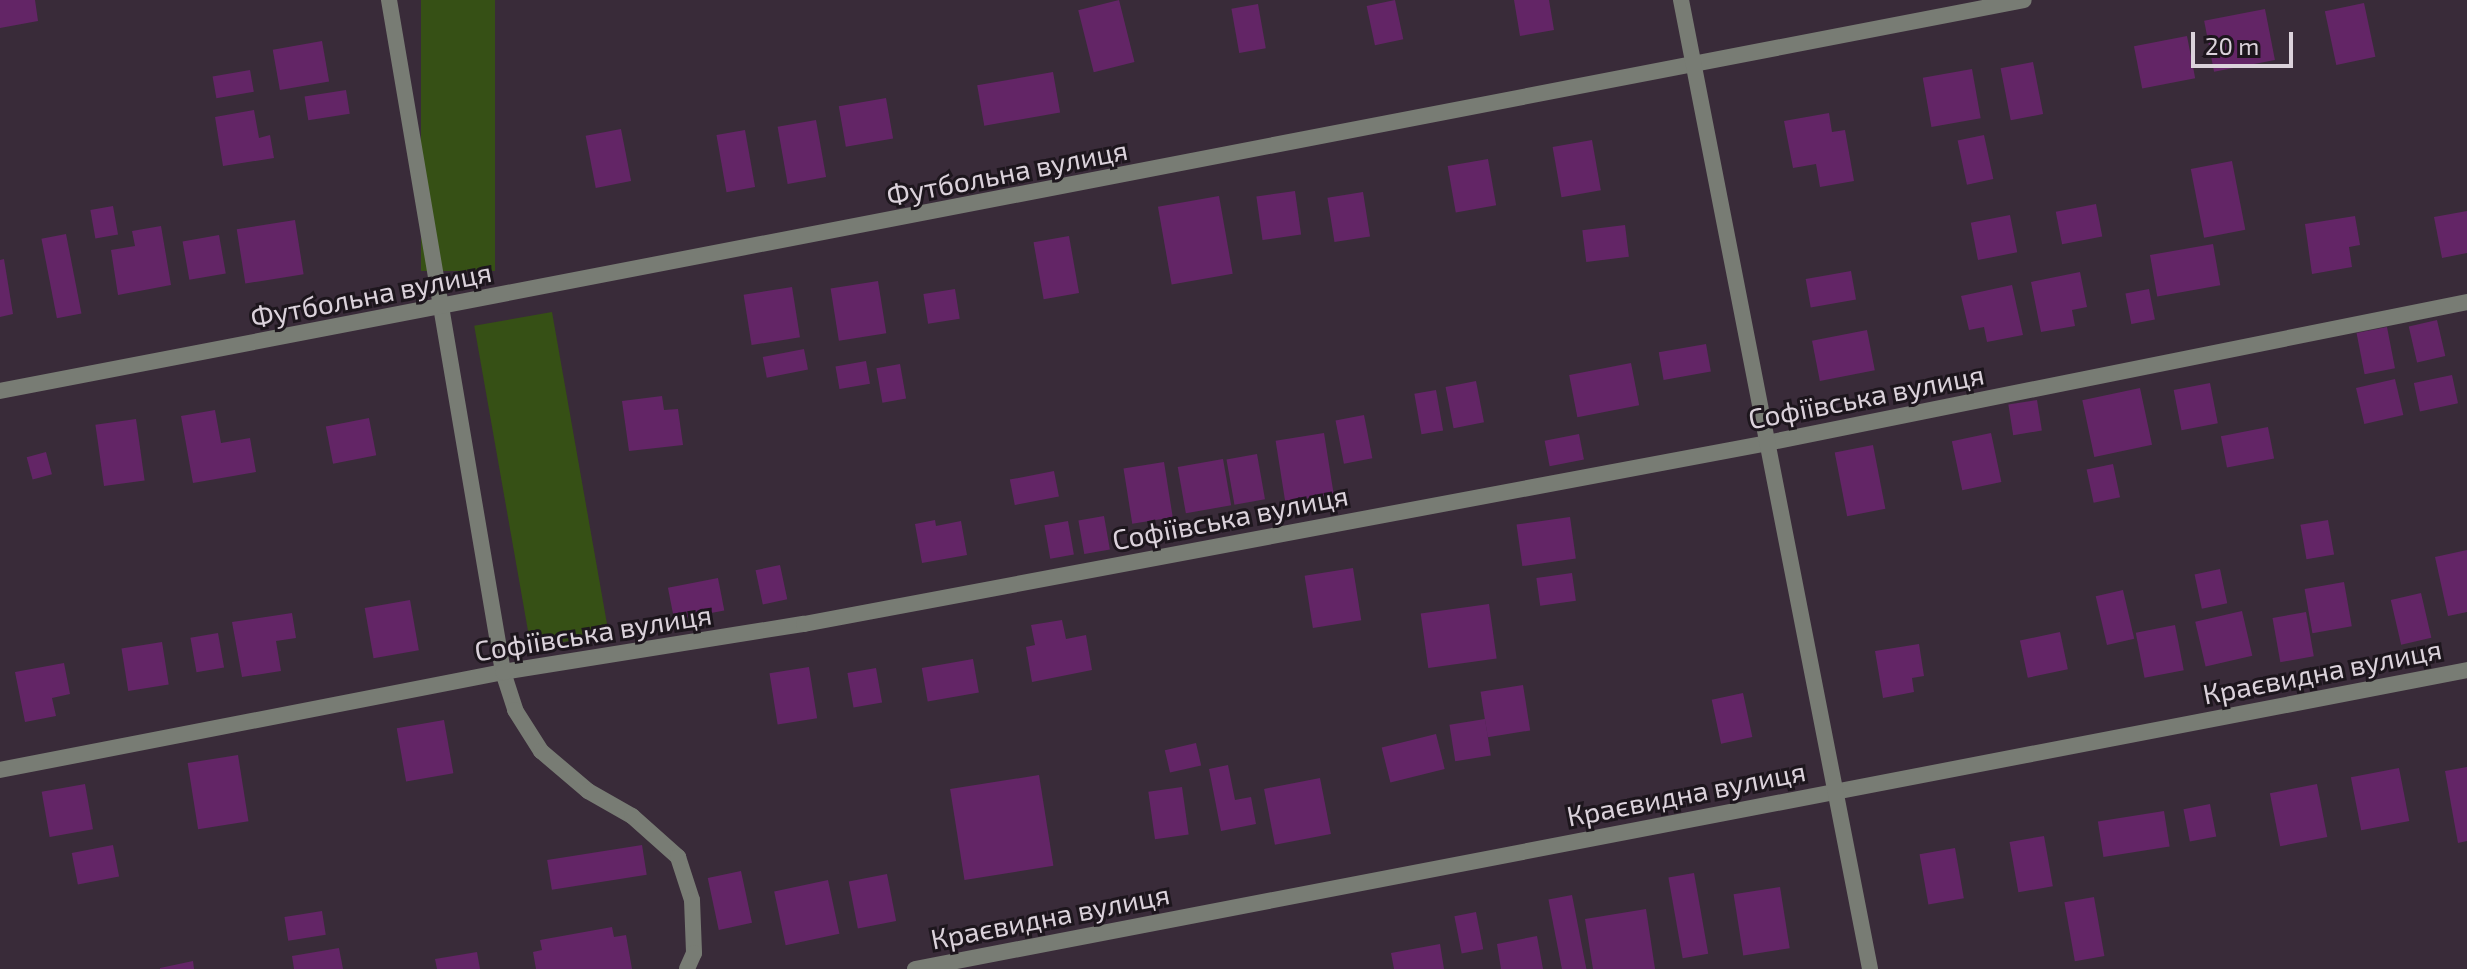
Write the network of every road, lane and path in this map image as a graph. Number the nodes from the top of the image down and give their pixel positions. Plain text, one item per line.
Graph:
1 (389, 0) edge
2 (1681, 0) edge
3 (2024, 0) edge
4 (1694, 65) junction
5 (2467, 302) edge
6 (443, 307) junction
7 (0, 391) edge
8 (1767, 443) junction
9 (2467, 670) edge
10 (503, 672) junction
11 (0, 770) edge
12 (1835, 791) junction
13 (687, 969) edge
14 (915, 969) edge
15 (1870, 969) edge

1 - 6 street
2 - 4 street
3 - 4 street, Футбольна вулиця
4 - 6 street, Футбольна вулиця
4 - 8 street
5 - 8 street, Софіївська вулиця
6 - 7 street, Футбольна вулиця
6 - 10 street
8 - 10 street, Софіївська вулиця
8 - 12 street
9 - 12 street, Краєвидна вулиця
10 - 11 street, Софіївська вулиця
10 - 13 street
12 - 14 street, Краєвидна вулиця
12 - 15 street

